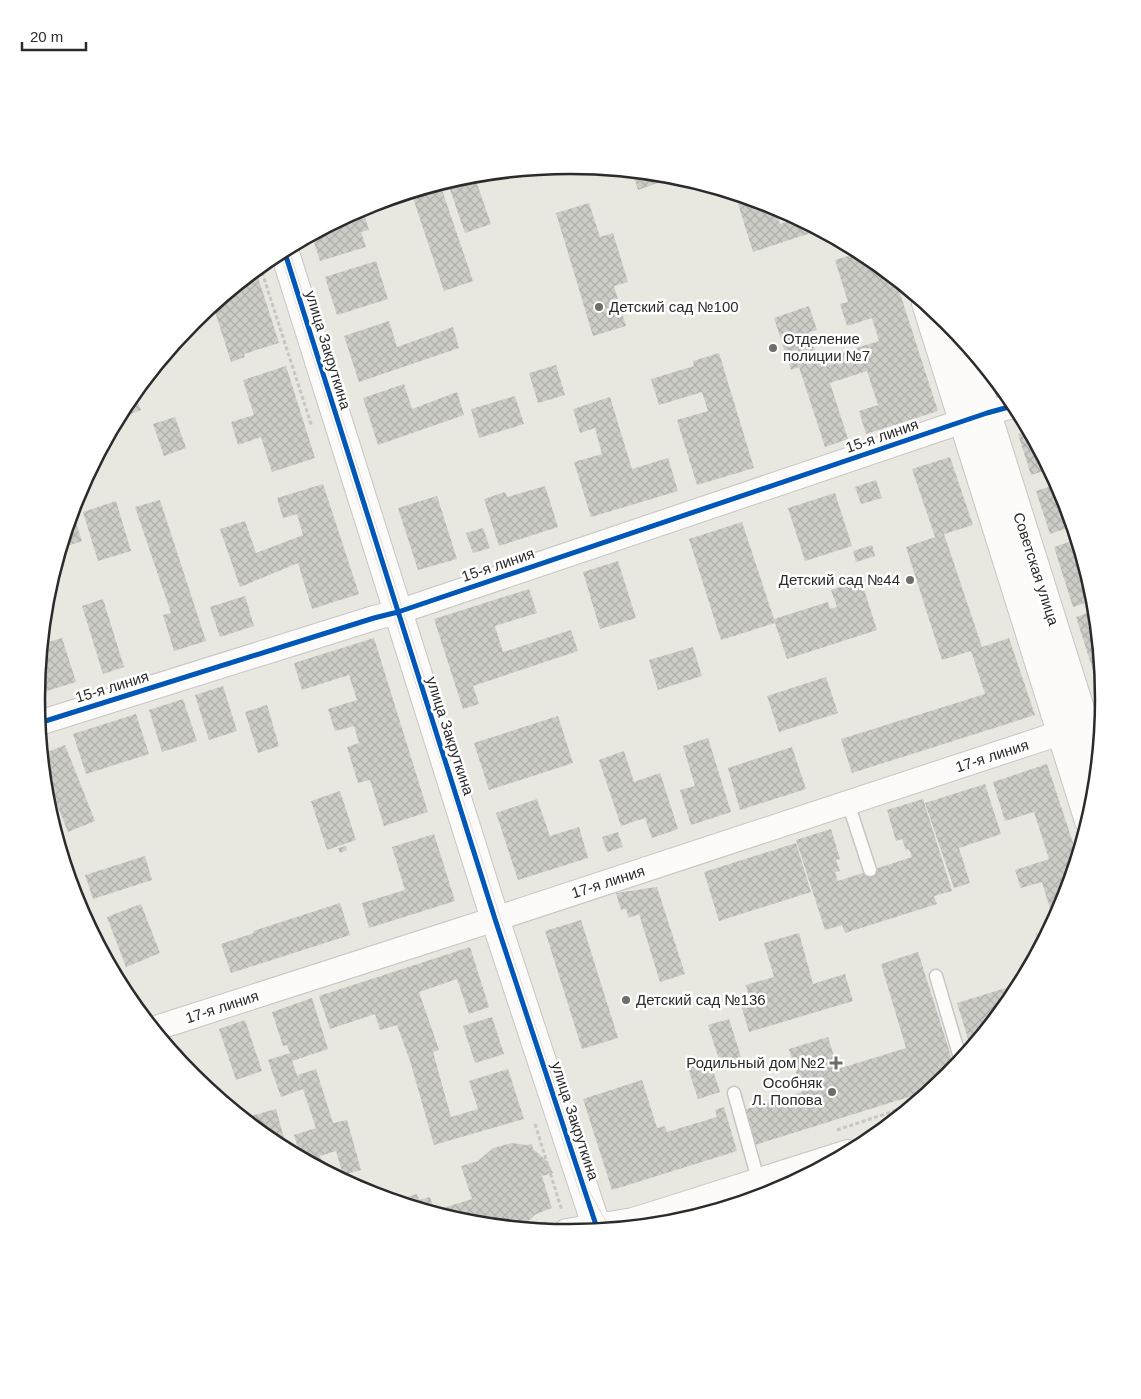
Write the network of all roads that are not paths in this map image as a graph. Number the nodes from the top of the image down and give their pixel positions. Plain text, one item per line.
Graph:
1 (287, 258) edge
2 (933, 319) edge
3 (966, 353) edge
4 (1007, 408) edge
5 (975, 417) junction
6 (398, 612) junction
7 (46, 721) edge
8 (1083, 725) edge
9 (1093, 753) edge
10 (1087, 794) edge
11 (848, 803) junction
12 (870, 870) dead end
13 (496, 919) junction
14 (936, 976) dead end
15 (160, 1027) edge
16 (959, 1054) edge
17 (734, 1093) dead end
18 (815, 1164) edge
19 (760, 1182) junction
20 (635, 1221) edge
21 (597, 1224) edge

1 - 6 street, улица Закруткина
2 - 5 street, Советская улица
3 - 5 street, Советская улица
4 - 5 street, 15-я линия
5 - 6 street, 15-я линия
5 - 8 street, Советская улица
6 - 7 street, 15-я линия
6 - 13 street, улица Закруткина
8 - 9 street, Советская улица
8 - 10 street, Советская улица
8 - 11 street, 17-я линия
11 - 12 lane
11 - 13 street, 17-я линия
13 - 15 street, 17-я линия
13 - 21 street, улица Закруткина
14 - 16 lane
17 - 19 lane
18 - 19 street
19 - 20 street

